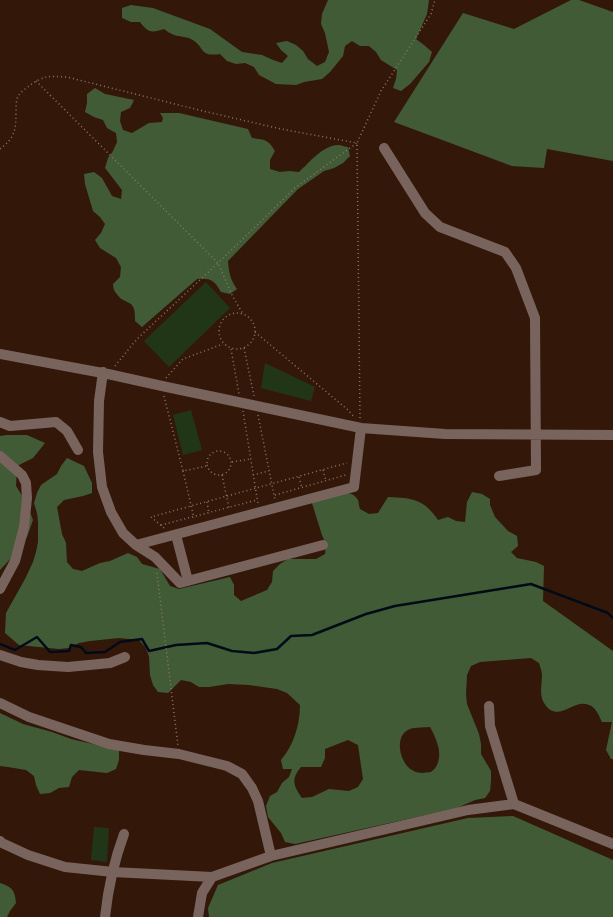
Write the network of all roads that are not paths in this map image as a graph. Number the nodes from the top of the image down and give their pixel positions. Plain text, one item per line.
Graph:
1 (384, 148) dead end
2 (0, 354) edge
3 (106, 373) junction
4 (0, 422) edge
5 (361, 428) junction
6 (536, 435) junction
7 (613, 435) edge
8 (78, 450) dead end
9 (0, 456) edge
10 (499, 476) dead end
11 (174, 535) junction
12 (136, 545) junction
13 (323, 545) dead end
14 (188, 581) junction
15 (0, 589) edge
16 (0, 655) edge
17 (125, 657) dead end
18 (0, 703) edge
19 (489, 706) dead end
20 (514, 804) junction
21 (124, 834) dead end
22 (0, 841) edge
23 (613, 844) edge
24 (272, 856) junction
25 (113, 872) junction
26 (212, 877) junction
27 (104, 917) edge
28 (198, 917) edge

1 - 6 lane
2 - 3 lane
3 - 5 lane
3 - 12 lane
4 - 8 lane
5 - 6 lane
5 - 11 lane
6 - 7 lane
6 - 10 lane
9 - 15 lane
11 - 12 lane
11 - 14 lane
12 - 14 lane
13 - 14 lane
16 - 17 lane
18 - 24 lane
19 - 20 lane
20 - 23 lane
20 - 24 lane
21 - 25 lane
22 - 25 lane
24 - 26 lane
25 - 26 lane
25 - 27 lane
26 - 28 lane

